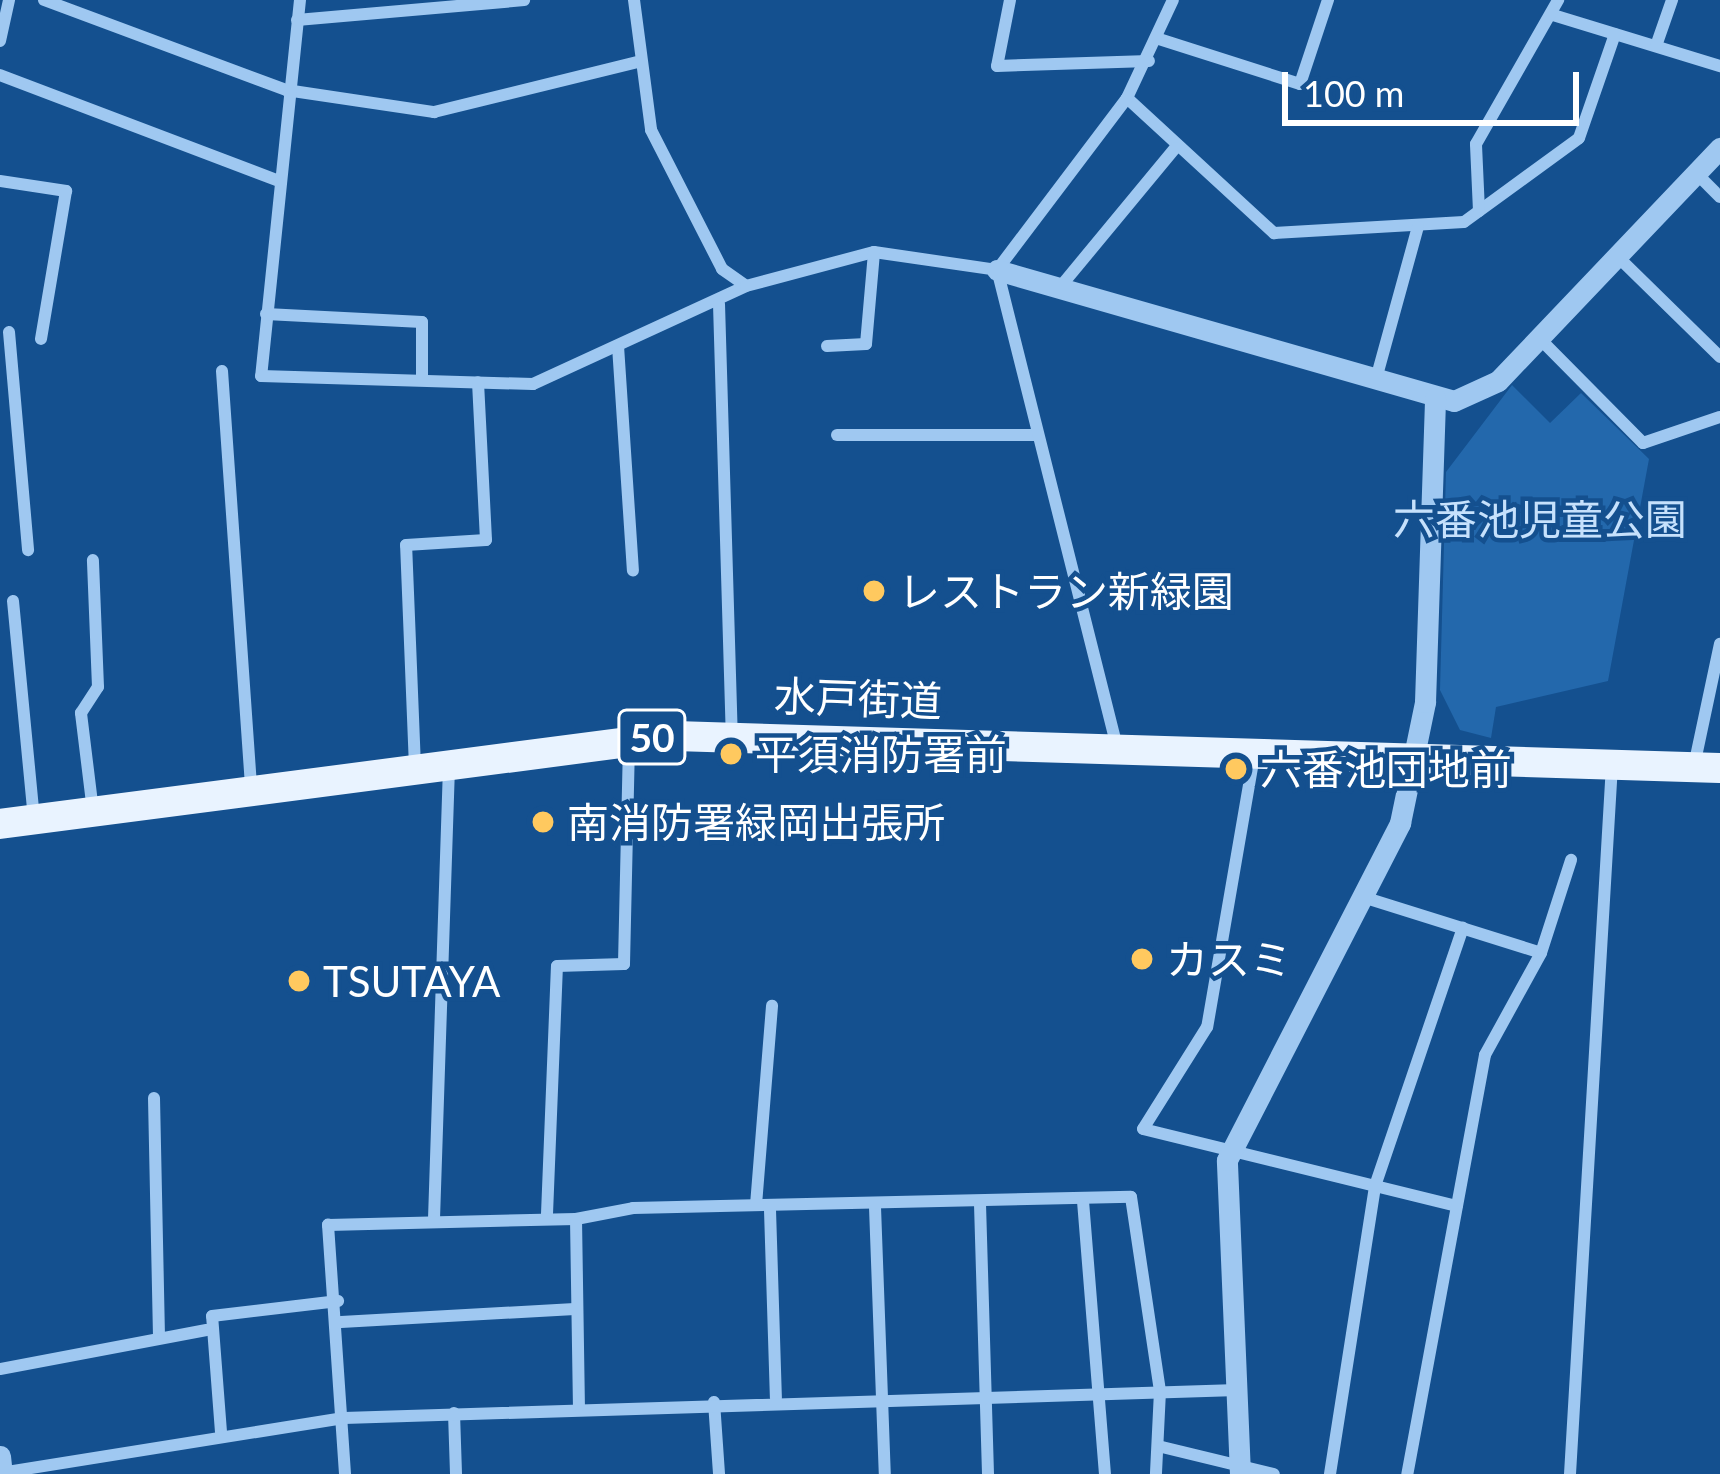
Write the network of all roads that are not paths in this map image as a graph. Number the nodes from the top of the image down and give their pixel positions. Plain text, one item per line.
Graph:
1 (9, 0) edge
2 (44, 0) edge
3 (285, 0) edge
4 (524, 0) edge
5 (634, 0) edge
6 (1010, 0) edge
7 (1173, 0) edge
8 (1328, 0) edge
9 (1558, 0) edge
10 (1672, 0) edge
11 (299, 8) edge
12 (1553, 15) junction
13 (1615, 34) junction
14 (1159, 39) junction
15 (0, 41) edge
16 (1656, 46) junction
17 (1149, 61) junction
18 (637, 62) junction
19 (1720, 66) edge
20 (0, 75) edge
21 (286, 90) junction
22 (1127, 98) junction
23 (1175, 148) junction
24 (1720, 148) edge
25 (1698, 176) junction
26 (277, 180) junction
27 (0, 181) edge
28 (1720, 197) edge
29 (1479, 211) junction
30 (1418, 227) junction
31 (874, 252) junction
32 (1618, 257) junction
33 (997, 270) junction
34 (746, 286) junction
35 (1061, 286) junction
36 (719, 304) junction
37 (266, 314) junction
38 (9, 332) dead end
39 (40, 339) dead end
40 (1540, 340) junction
41 (618, 346) junction
42 (826, 346) dead end
43 (1720, 357) edge
44 (222, 371) dead end
45 (1376, 379) junction
46 (422, 380) junction
47 (478, 382) junction
48 (1435, 398) junction
49 (1720, 417) edge
50 (837, 435) dead end
51 (1038, 435) junction
52 (28, 550) dead end
53 (93, 560) dead end
54 (633, 570) dead end
55 (13, 601) dead end
56 (1720, 644) edge
57 (732, 736) junction
58 (629, 739) junction
59 (1118, 747) junction
60 (1255, 752) junction
61 (1411, 759) junction
62 (449, 763) junction
63 (1612, 764) junction
64 (416, 768) junction
65 (1707, 768) edge
66 (251, 792) junction
67 (93, 812) junction
68 (34, 820) junction
69 (0, 824) edge
70 (1571, 860) dead end
71 (1366, 898) junction
72 (1463, 928) junction
73 (1540, 953) junction
74 (772, 1006) dead end
75 (154, 1098) dead end
76 (1232, 1149) junction
77 (1376, 1186) junction
78 (1083, 1201) junction
79 (980, 1204) junction
80 (1457, 1206) junction
81 (763, 1207) junction
82 (875, 1207) junction
83 (547, 1214) junction
84 (434, 1219) junction
85 (576, 1220) junction
86 (338, 1300) junction
87 (575, 1309) junction
88 (341, 1322) junction
89 (206, 1330) junction
90 (159, 1336) junction
91 (0, 1369) edge
92 (988, 1390) junction
93 (1238, 1390) junction
94 (1104, 1391) junction
95 (1160, 1391) junction
96 (883, 1394) junction
97 (776, 1398) junction
98 (714, 1402) junction
99 (579, 1406) junction
100 (454, 1413) junction
101 (344, 1418) junction
102 (221, 1432) junction
103 (1162, 1447) junction
104 (0, 1456) edge
105 (78, 1457) junction
106 (1241, 1470) edge
107 (1, 1473) edge
108 (80, 1474) edge
109 (345, 1474) edge
110 (456, 1474) edge
111 (719, 1474) edge
112 (885, 1474) edge
113 (988, 1474) edge
114 (1105, 1474) edge
115 (1156, 1474) edge
116 (1274, 1474) edge
117 (1330, 1474) edge
118 (1407, 1474) edge
119 (1570, 1474) edge

1 - 15 street
2 - 21 street
3 - 11 street
4 - 11 street
5 - 18 street
6 - 17 street
7 - 14 street
8 - 14 street
9 - 12 street
10 - 16 street
11 - 21 street
12 - 13 street
12 - 29 street
13 - 16 street
13 - 29 street
14 - 17 street
16 - 19 street
17 - 22 street
18 - 21 street
18 - 34 street
20 - 26 street
21 - 26 street
22 - 23 street
22 - 33 street
23 - 30 street
23 - 35 street
24 - 25 street
25 - 28 street
25 - 32 street
26 - 37 street
27 - 39 street
29 - 30 street
30 - 45 street
31 - 33 street
31 - 34 street
31 - 42 street
32 - 40 street
32 - 43 street
33 - 35 street
33 - 51 street
34 - 36 street
35 - 45 street
36 - 41 street
36 - 57 street
37 - 46 street
37 - 46 street
38 - 52 street
40 - 48 street
40 - 49 street
41 - 47 street
41 - 54 street
44 - 66 street
45 - 48 street
46 - 47 street
47 - 64 street
48 - 61 street
50 - 51 street
51 - 59 street
53 - 67 street
55 - 68 street
56 - 65 street
57 - 58 main road, 水戸街道 / 50
57 - 59 main road, 水戸街道 / 50
58 - 62 main road, 水戸街道 / 50
58 - 83 street
59 - 60 main road, 水戸街道 / 50
60 - 61 main road, 水戸街道 / 50
60 - 76 street
61 - 63 main road, 水戸街道 / 50
61 - 71 street
62 - 64 main road, 水戸街道 / 50
62 - 84 street
63 - 65 main road, 水戸街道 / 50
63 - 119 street
64 - 66 main road, 水戸街道 / 50
66 - 67 main road, 水戸街道 / 50
67 - 68 main road, 水戸街道 / 50
68 - 69 main road, 水戸街道 / 50
70 - 73 street
71 - 72 street
71 - 76 street
72 - 73 street
72 - 77 street
73 - 80 street
74 - 81 street
75 - 90 street
76 - 77 street
76 - 93 street
77 - 80 street
77 - 117 street
78 - 79 street
78 - 94 street
78 - 95 street
79 - 82 street
79 - 92 street
80 - 118 street
81 - 82 street
81 - 85 street
81 - 97 street
82 - 96 street
83 - 84 street
83 - 85 street
84 - 86 street
85 - 87 street
86 - 88 street
86 - 89 street
87 - 88 street
87 - 99 street
88 - 101 street
89 - 90 street
89 - 102 street
90 - 91 street
92 - 94 street
92 - 96 street
92 - 113 street
93 - 95 street
93 - 106 street
94 - 95 street
94 - 114 street
95 - 103 street
96 - 97 street
96 - 112 street
97 - 98 street
98 - 99 street
98 - 111 street
99 - 100 street
100 - 101 street
100 - 110 street
101 - 102 street
101 - 109 street
102 - 105 street
103 - 106 street
103 - 115 street
104 - 107 street
105 - 107 street
105 - 108 street
106 - 116 street

